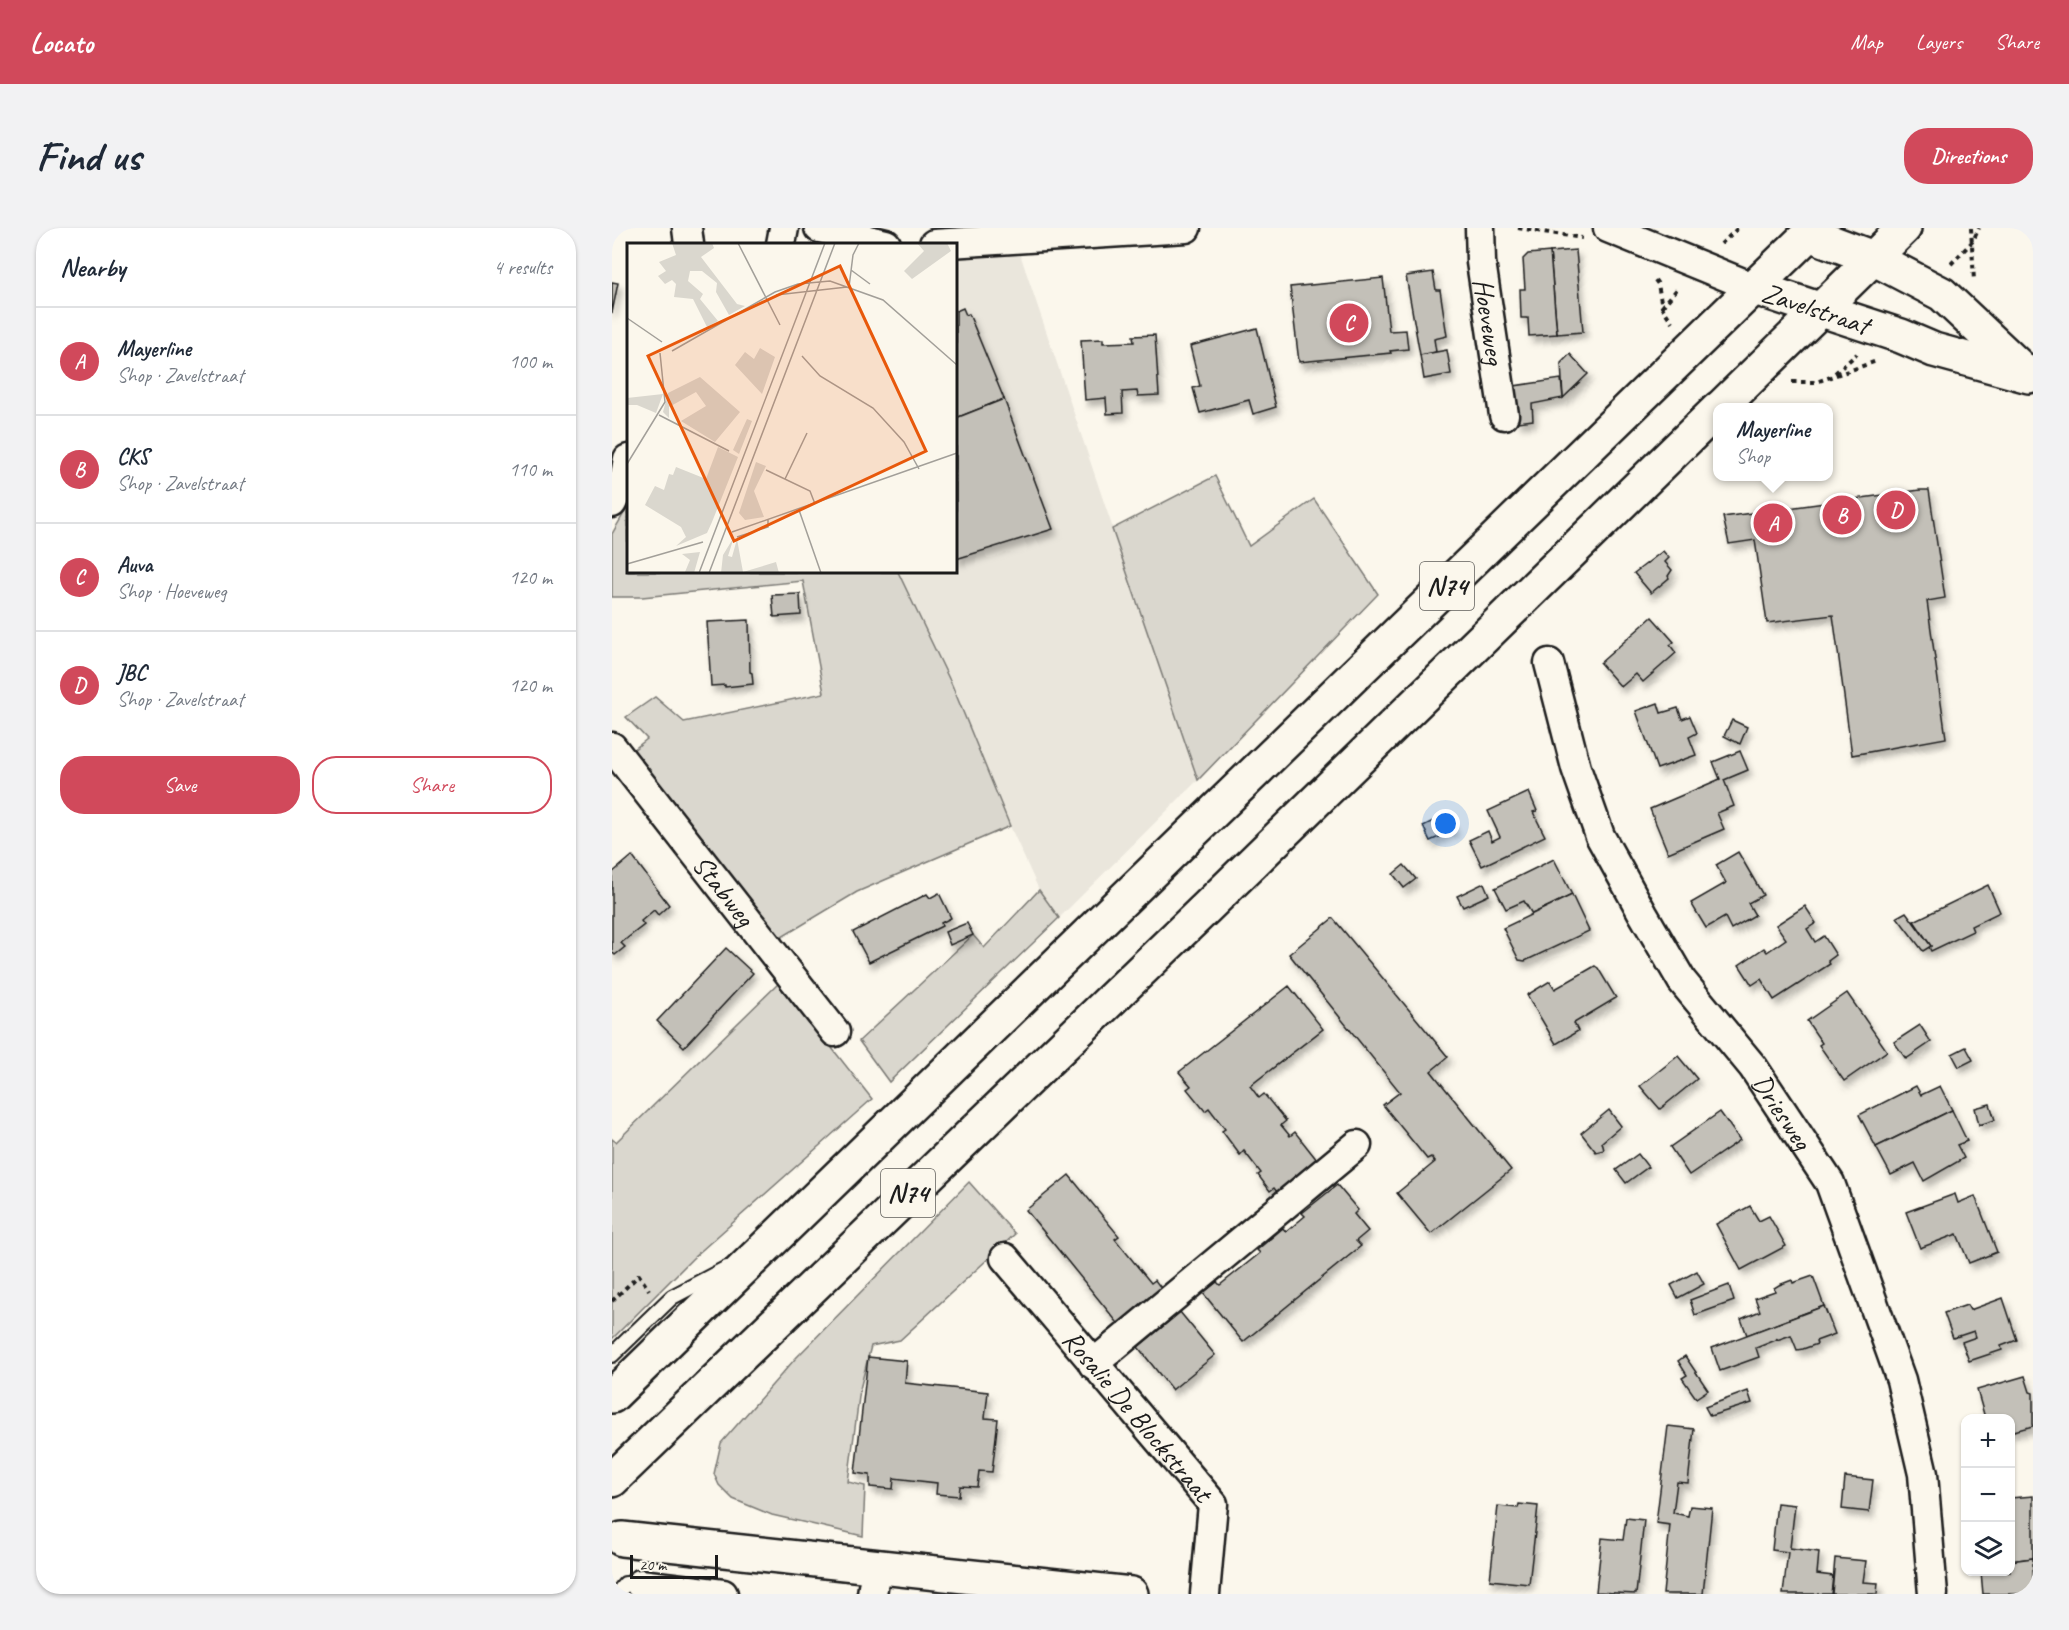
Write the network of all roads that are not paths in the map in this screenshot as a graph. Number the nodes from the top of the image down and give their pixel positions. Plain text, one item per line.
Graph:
1 (687, 228) edge
2 (784, 228) edge
3 (819, 228) edge
4 (1186, 228) edge
5 (1480, 228) edge
6 (1608, 228) edge
7 (1904, 228) edge
8 (1804, 230) edge
9 (689, 243) edge
10 (781, 243) edge
11 (882, 243) edge
12 (950, 243) edge
13 (1873, 258) junction
14 (1755, 288) junction
15 (1820, 309) junction
16 (2032, 375) edge
17 (1725, 403) edge
18 (1713, 415) edge
19 (1504, 416) dead end
20 (627, 465) edge
21 (612, 503) edge
22 (1549, 663) dead end
23 (612, 747) edge
24 (836, 1032) dead end
25 (1357, 1145) dead end
26 (766, 1247) junction
27 (1005, 1258) dead end
28 (612, 1355) edge
29 (1093, 1364) junction
30 (612, 1396) edge
31 (612, 1480) edge
32 (622, 1539) dead end
33 (874, 1581) edge
34 (628, 1589) edge
35 (1092, 1592) edge
36 (723, 1594) edge
37 (1131, 1594) edge
38 (1204, 1594) edge
39 (1933, 1594) edge

1 - 9 street
2 - 10 street
3 - 11 street
4 - 12 street
5 - 19 street, Hoeveweg
6 - 14 street, Zavelstraat
7 - 13 main road, N74
8 - 13 main road, Zavelstraat
8 - 14 main road, N74
13 - 15 main road, N74
13 - 16 main road, Zavelstraat
14 - 15 main road, Zavelstraat
14 - 26 main road, N74
15 - 16 main road, Zavelstraat
15 - 17 main road, N74
18 - 31 main road, N74
20 - 21 street
22 - 39 street, Driesweg
23 - 24 street, Stabweg
25 - 29 street
26 - 28 lane
26 - 30 main road, N74
27 - 29 street, Rosalie De Blockstraat
29 - 38 street, Rosalie De Blockstraat
32 - 33 main road
33 - 35 main road
34 - 36 street
35 - 37 main road

